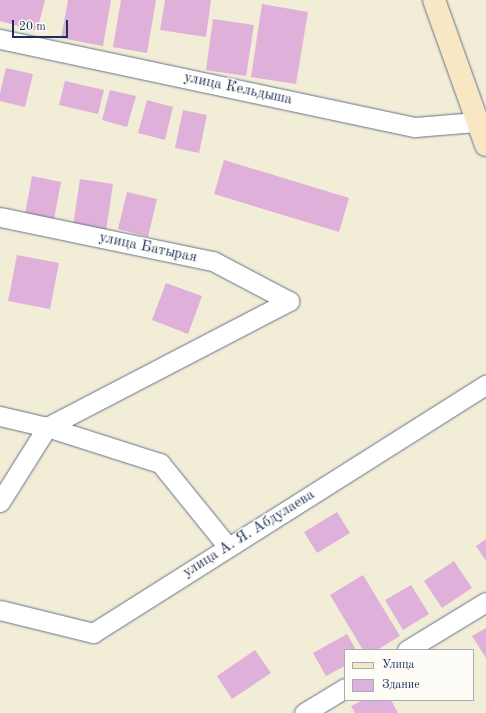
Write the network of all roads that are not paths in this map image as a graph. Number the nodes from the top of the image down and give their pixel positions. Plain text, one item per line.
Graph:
1 (434, 0) edge
2 (0, 39) edge
3 (476, 122) junction
4 (486, 145) edge
5 (0, 217) edge
6 (486, 385) edge
7 (0, 416) edge
8 (47, 427) junction
9 (0, 502) edge
10 (228, 547) junction
11 (486, 602) edge
12 (0, 610) edge
13 (409, 649) edge
14 (344, 689) edge
15 (304, 713) edge

1 - 3 main road
2 - 3 street, улица Кельдыша
3 - 4 main road
5 - 8 street, улица Батырая
6 - 10 street, улица А. Я. Абдулаева
7 - 8 street
8 - 9 street
8 - 10 street
10 - 12 street, улица А. Я. Абдулаева
11 - 13 street
14 - 15 street

